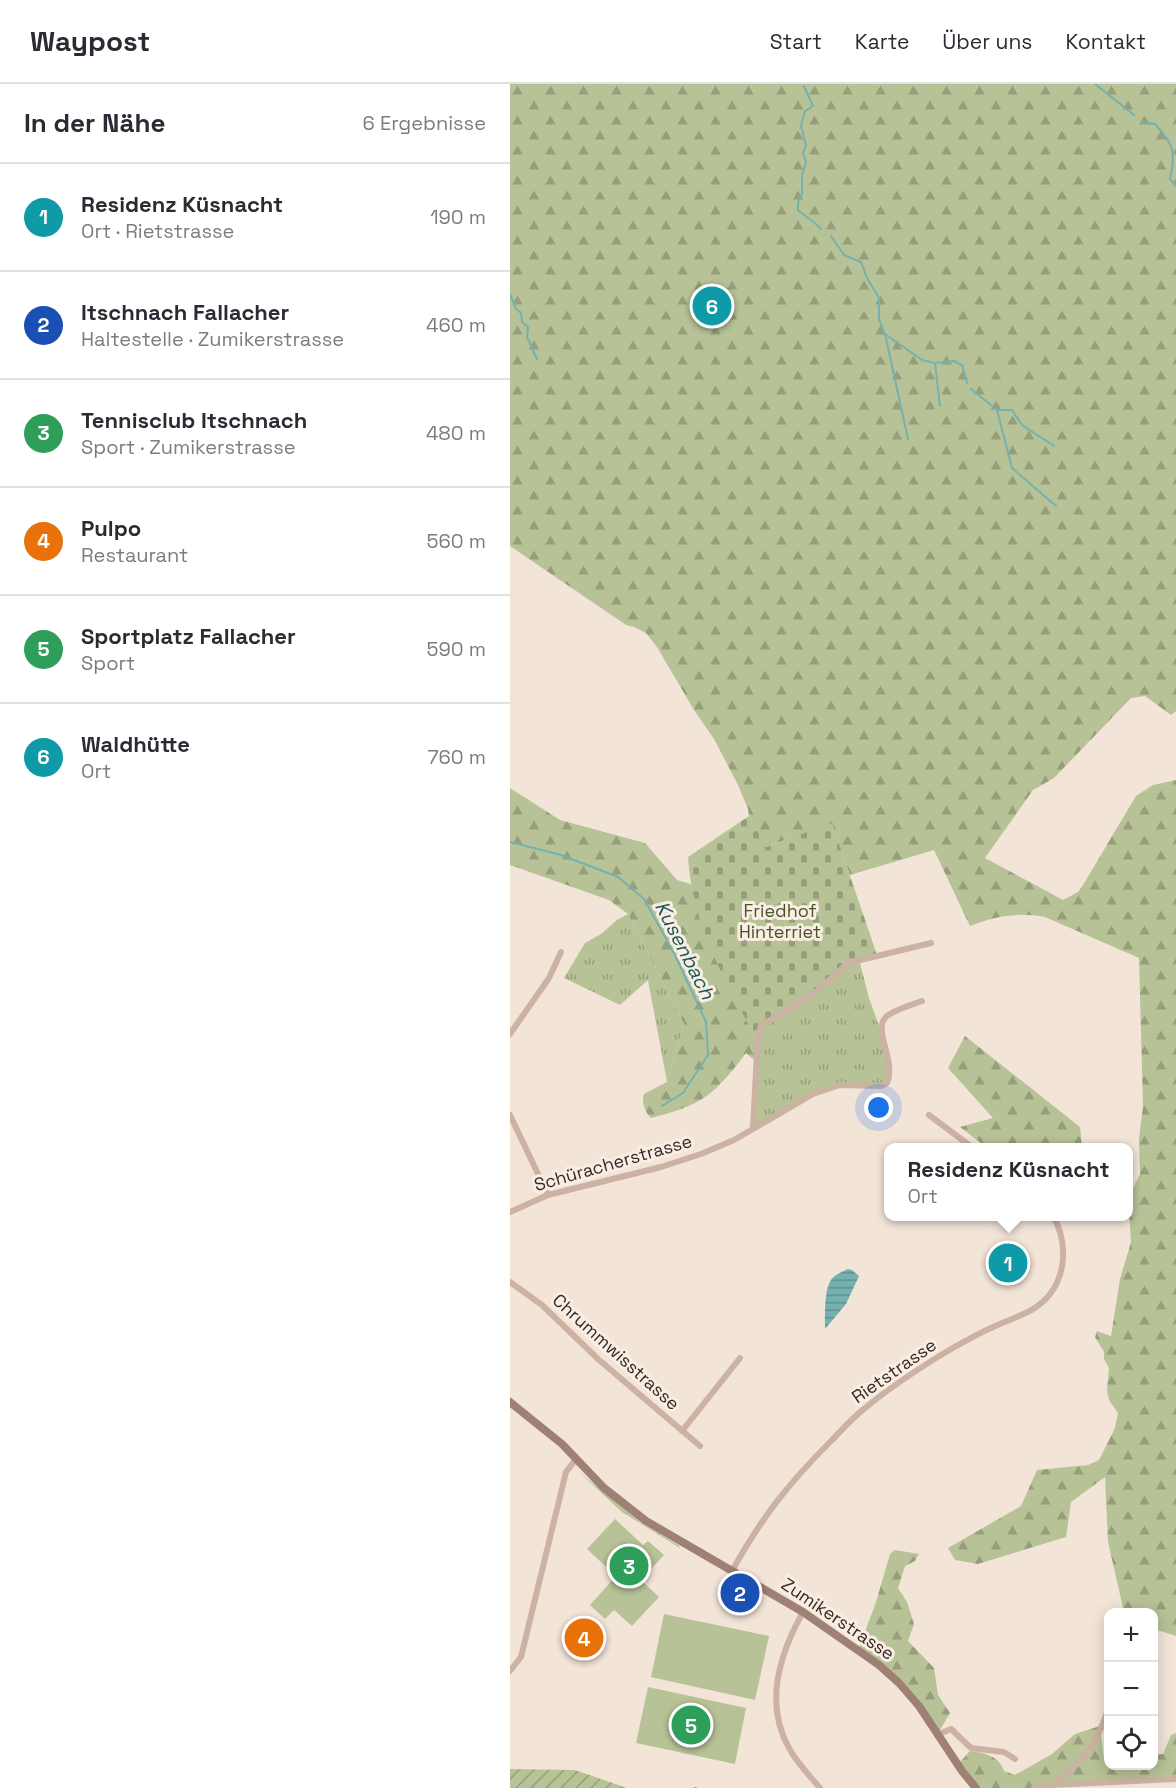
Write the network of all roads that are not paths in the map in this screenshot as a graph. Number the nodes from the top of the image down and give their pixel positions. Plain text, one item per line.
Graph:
1 (931, 943) dead end
2 (561, 952) dead end
3 (922, 1001) dead end
4 (510, 1034) edge
5 (929, 1114) dead end
6 (510, 1115) edge
7 (753, 1127) junction
8 (967, 1143) edge
9 (548, 1195) junction
10 (510, 1212) edge
11 (1055, 1221) edge
12 (510, 1282) edge
13 (740, 1358) dead end
14 (510, 1401) edge
15 (682, 1431) junction
16 (700, 1446) dead end
17 (576, 1459) junction
18 (732, 1571) junction
19 (803, 1612) junction
20 (510, 1671) edge
21 (1106, 1716) edge
22 (937, 1735) junction
23 (1016, 1760) dead end
24 (1175, 1781) edge
25 (1052, 1785) junction
26 (820, 1788) edge
27 (976, 1788) edge
28 (1034, 1788) edge

1 - 7 street
2 - 4 street
3 - 7 street, Schüracherstrasse
5 - 8 street
6 - 9 street
7 - 9 street, Schüracherstrasse
9 - 10 street, Schüracherstrasse
11 - 18 street, Rietstrasse
12 - 15 street, Chrummwisstrasse
13 - 15 street
14 - 17 main road, Zumikerstrasse
15 - 16 street, Chrummwisstrasse
17 - 18 main road, Zumikerstrasse
17 - 20 street
18 - 19 main road, Zumikerstrasse
19 - 22 main road, Zumikerstrasse
19 - 26 street
21 - 25 street
22 - 23 street
22 - 27 main road, Zumikerstrasse
24 - 25 street
25 - 28 street

